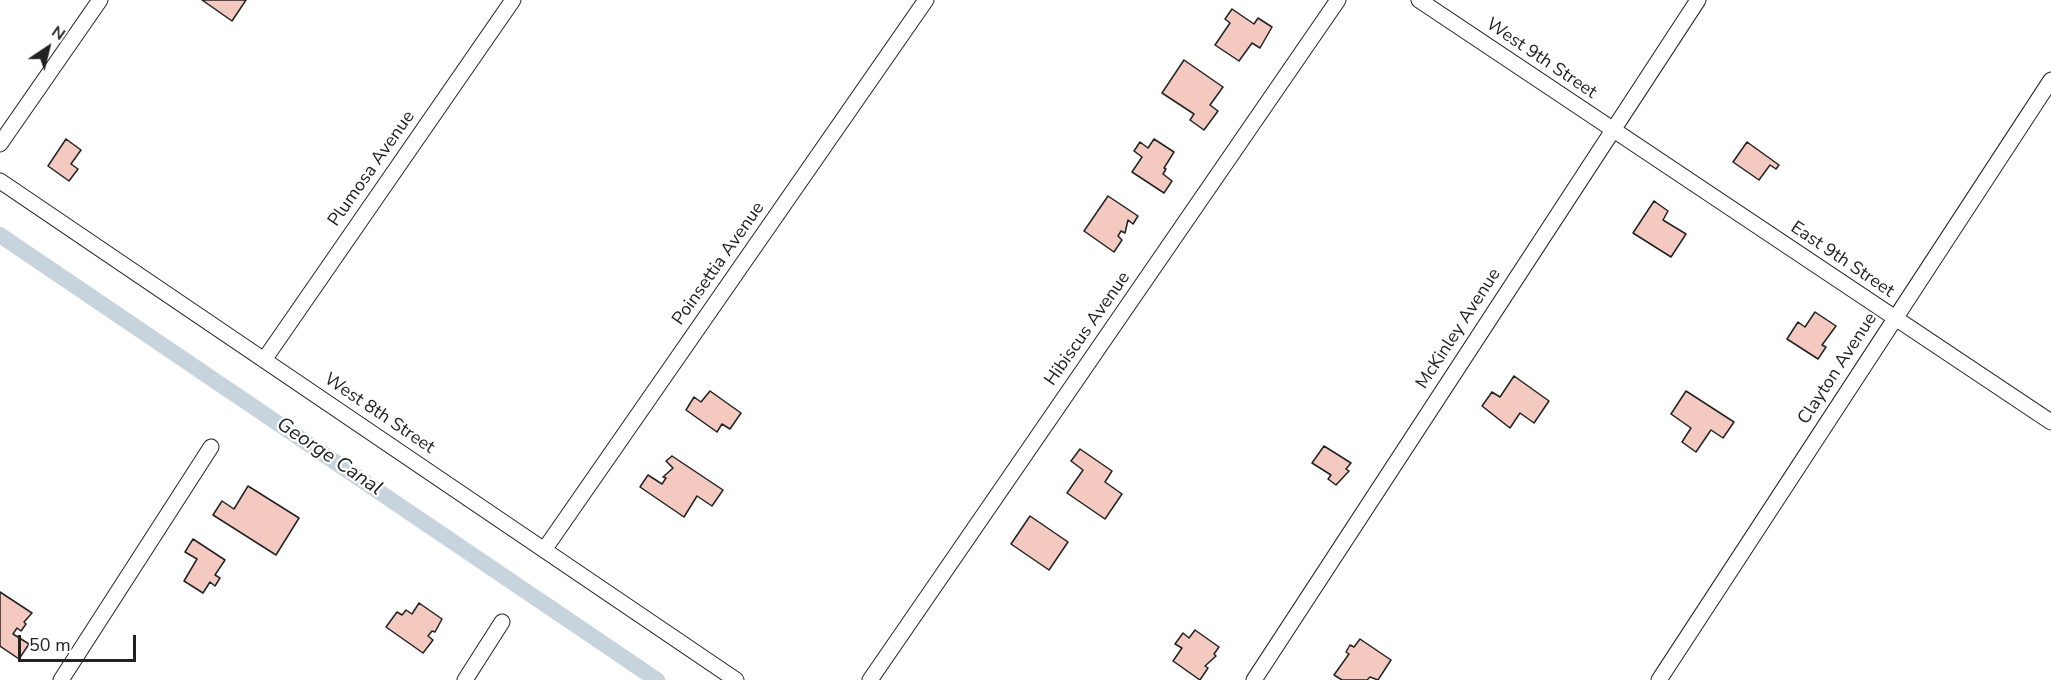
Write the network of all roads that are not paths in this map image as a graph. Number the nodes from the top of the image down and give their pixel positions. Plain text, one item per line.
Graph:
1 (100, 0) edge
2 (513, 0) edge
3 (926, 0) edge
4 (1338, 0) edge
5 (1419, 0) edge
6 (1698, 0) edge
7 (2051, 80) edge
8 (1612, 130) junction
9 (0, 144) edge
10 (0, 181) edge
11 (1895, 318) junction
12 (264, 360) junction
13 (2051, 422) edge
14 (211, 447) dead end
15 (544, 550) junction
16 (502, 622) dead end
17 (61, 680) edge
18 (465, 680) edge
19 (736, 680) edge
20 (870, 680) edge
21 (1254, 680) edge
22 (1659, 680) edge

1 - 9 street
2 - 12 street, Plumosa Avenue
3 - 15 street, Poinsettia Avenue
4 - 20 street, Hibiscus Avenue
5 - 8 street, West 9th Street
6 - 8 street, McKinley Avenue
7 - 11 street, Clayton Avenue
8 - 11 street, East 9th Street
8 - 21 street, McKinley Avenue
10 - 12 street, West 8th Street
11 - 13 street, East 9th Street
11 - 22 street, Clayton Avenue
12 - 15 street, West 8th Street
14 - 17 street
15 - 19 street, West 8th Street
16 - 18 street

